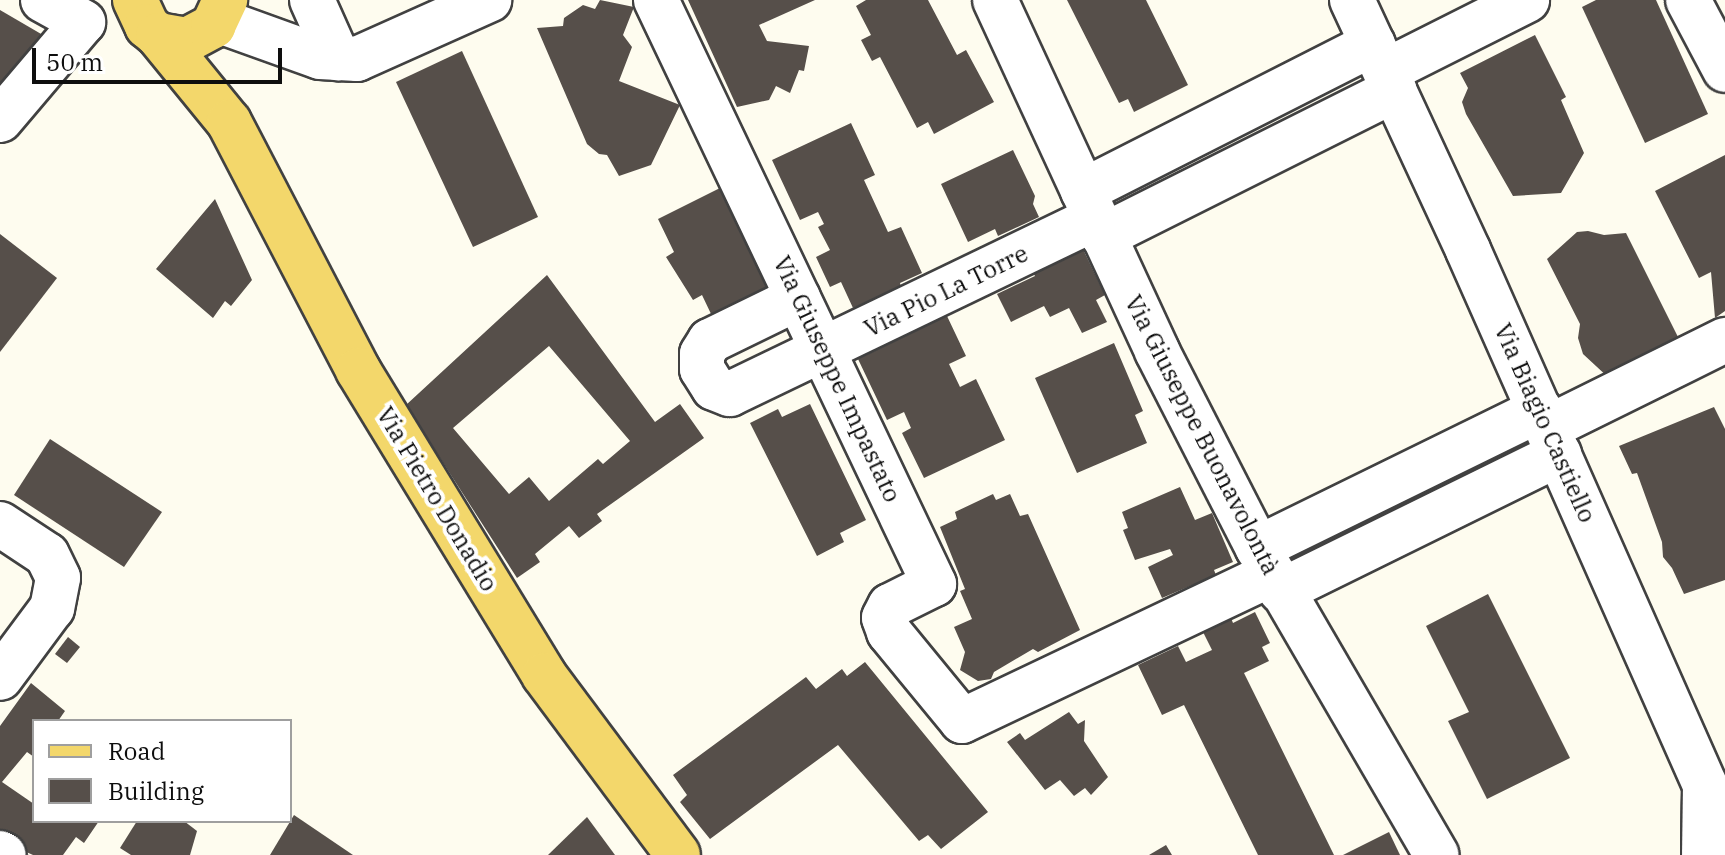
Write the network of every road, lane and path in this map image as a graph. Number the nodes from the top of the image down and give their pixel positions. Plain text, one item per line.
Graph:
1 (43, 0) edge
2 (312, 0) edge
3 (489, 0) edge
4 (656, 0) edge
5 (995, 0) edge
6 (1352, 0) edge
7 (1527, 0) edge
8 (1688, 0) edge
9 (143, 15) edge
10 (219, 15) edge
11 (83, 22) junction
12 (338, 58) junction
13 (1384, 69) junction
14 (1725, 70) edge
15 (0, 120) edge
16 (229, 122) junction
17 (1094, 215) junction
18 (798, 298) junction
19 (1725, 340) edge
20 (823, 350) junction
21 (1549, 431) junction
22 (0, 524) edge
23 (1271, 571) junction
24 (0, 678) edge
25 (678, 855) edge
26 (1437, 855) edge
27 (1704, 855) edge

1 - 11 street
2 - 12 street
3 - 12 street
4 - 18 street, Via Giuseppe Impastato
5 - 17 street, Via Giuseppe Buonavolontà
6 - 13 street, Via Biagio Castiello
7 - 13 street, Via Pio La Torre
8 - 14 street
9 - 10 main road
9 - 11 street
9 - 16 main road, Via Pietro Donadio
10 - 12 street
10 - 16 main road, Via Pietro Donadio
11 - 15 street
13 - 17 street, Via Pio La Torre
13 - 21 street, Via Biagio Castiello
16 - 25 main road, Via Pietro Donadio
17 - 20 street, Via Pio La Torre
17 - 23 street, Via Giuseppe Buonavolontà
18 - 20 street, Via Giuseppe Impastato
18 - 20 street, Via Pio La Torre
19 - 21 street
20 - 23 street, Via Giuseppe Impastato
21 - 23 street
21 - 27 street, Via Biagio Castiello
22 - 24 street
23 - 26 street, Via Giuseppe Buonavolontà

